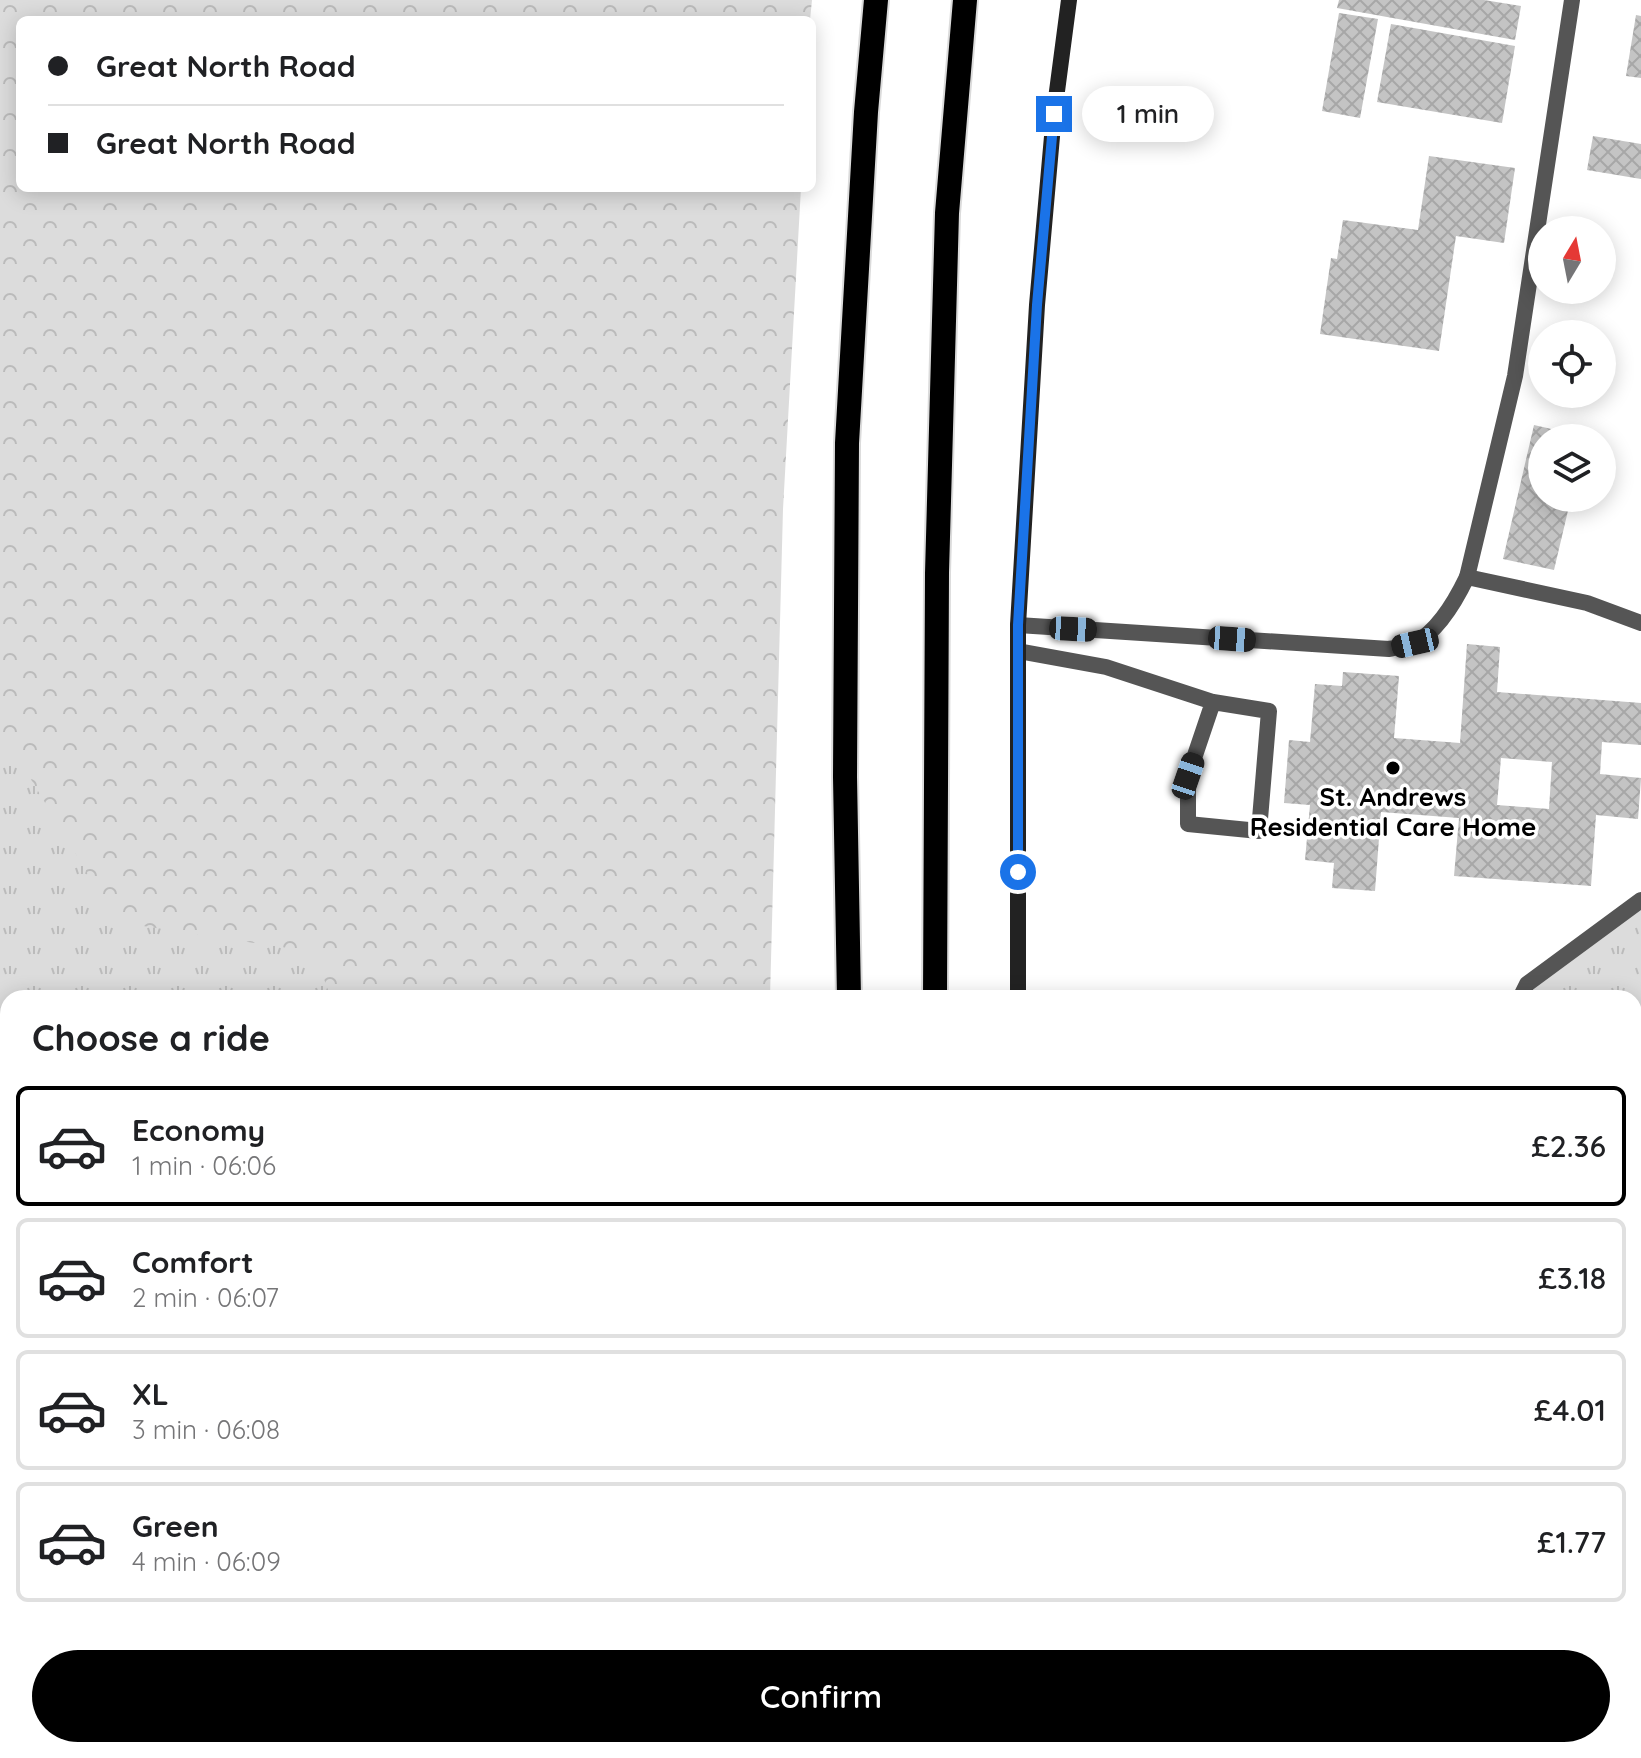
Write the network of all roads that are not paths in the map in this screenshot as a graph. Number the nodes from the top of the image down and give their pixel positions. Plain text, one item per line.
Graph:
1 (876, 0) edge
2 (965, 0) edge
3 (1069, 0) edge
4 (1572, 0) edge
5 (1467, 577) junction
6 (1641, 623) edge
7 (1018, 625) junction
8 (1018, 651) junction
9 (1213, 702) junction
10 (1641, 900) edge
11 (849, 990) edge
12 (935, 990) edge
13 (1018, 990) edge
14 (1524, 990) edge

1 - 11 highway
2 - 12 highway
3 - 7 main road
4 - 5 lane
5 - 6 lane
5 - 7 lane
7 - 8 main road
8 - 9 lane
8 - 13 main road
9 - 9 lane
10 - 14 lane

